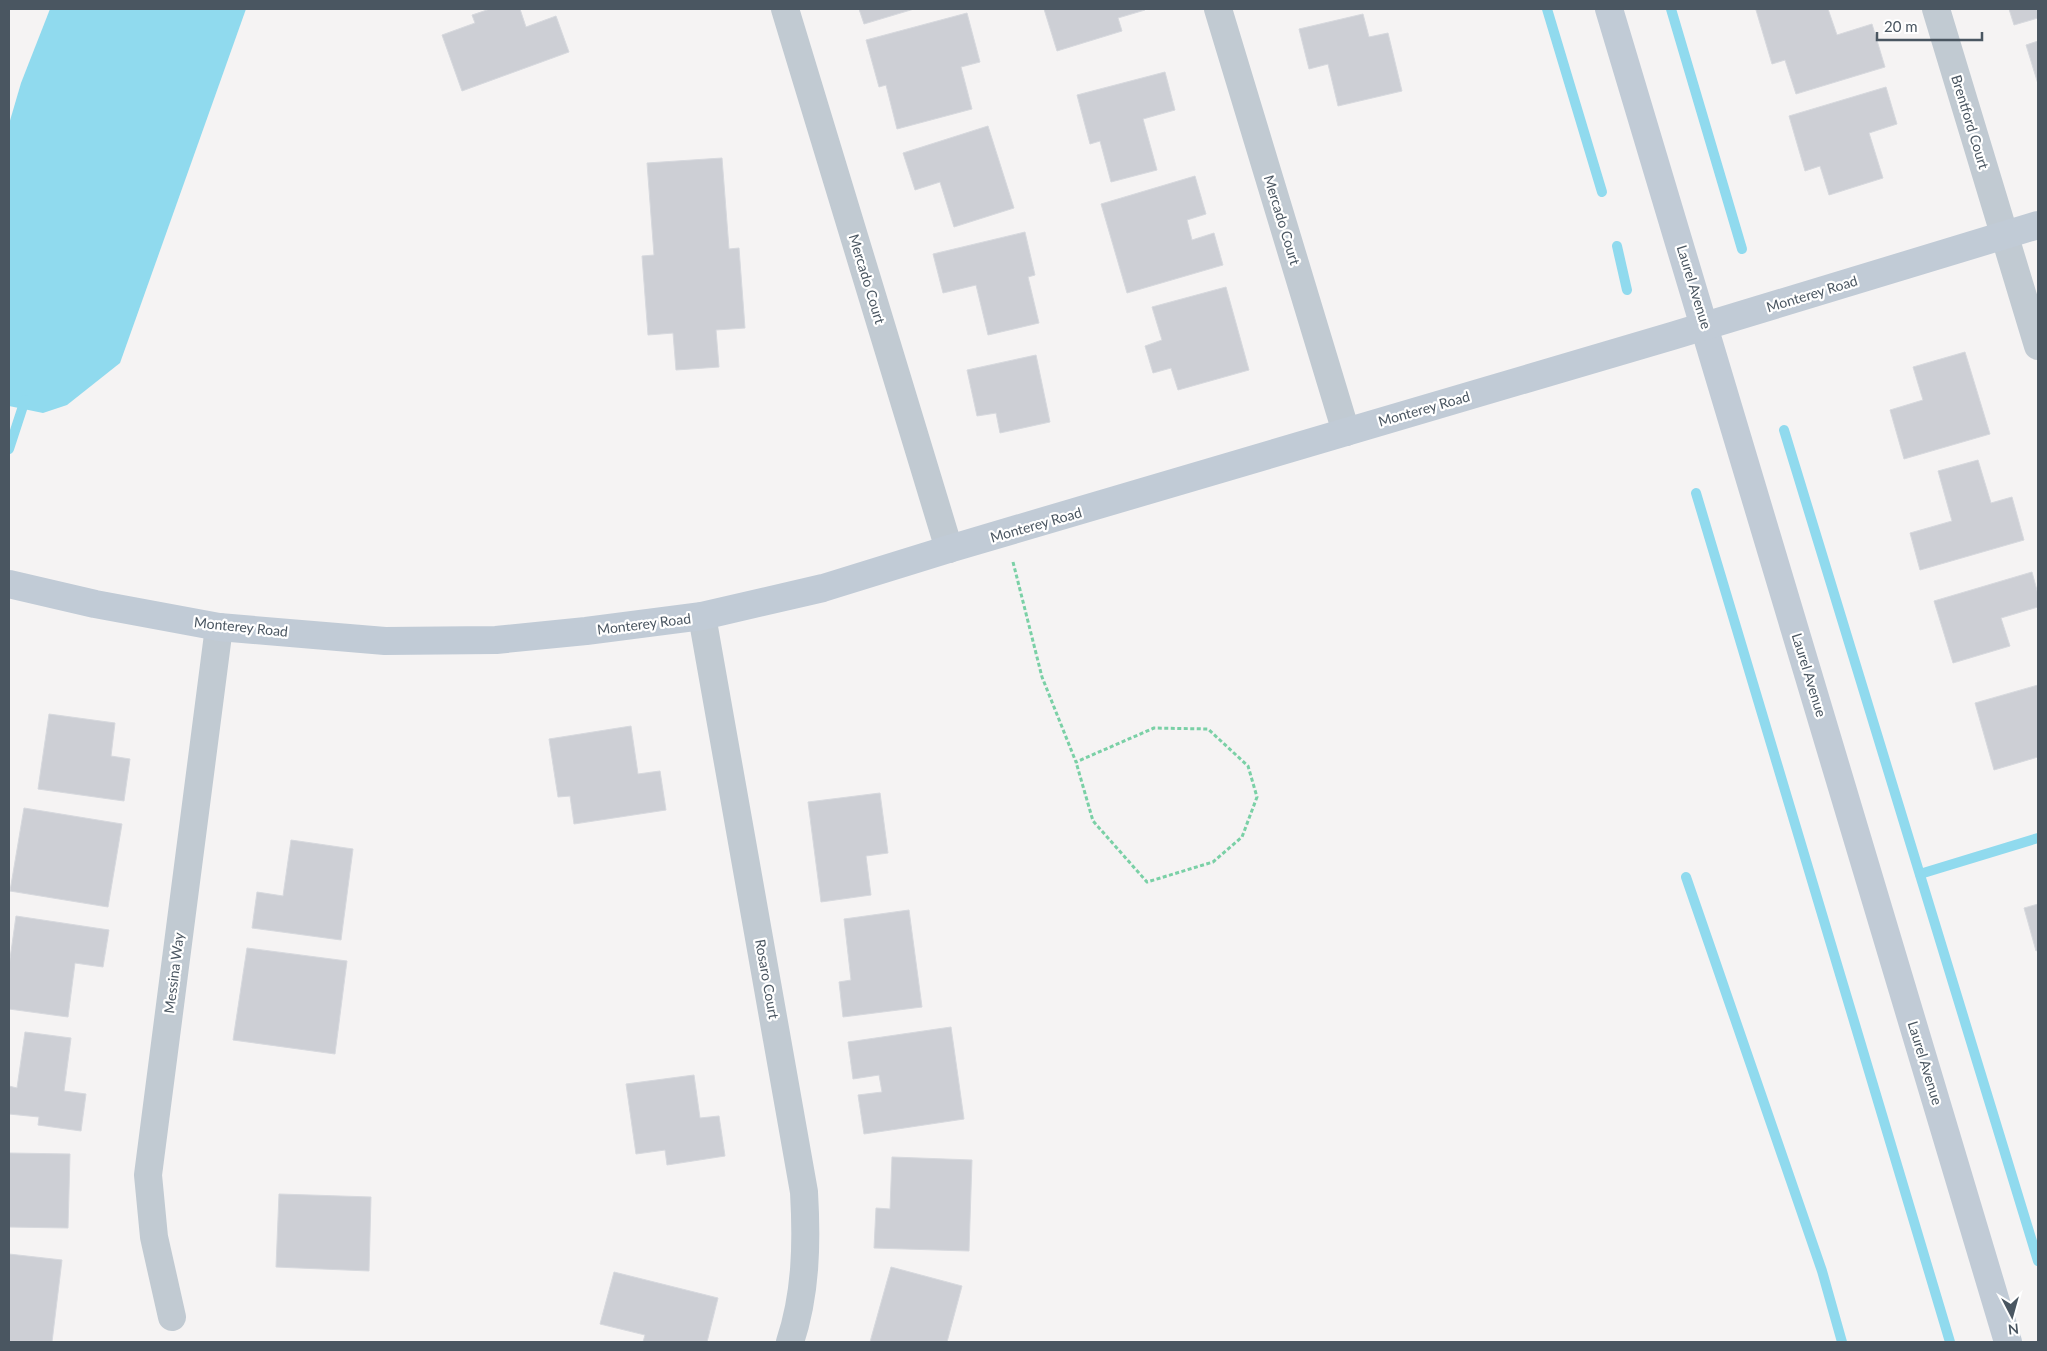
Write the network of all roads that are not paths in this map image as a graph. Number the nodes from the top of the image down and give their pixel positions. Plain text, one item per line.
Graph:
1 (785, 9) edge
2 (1218, 9) edge
3 (1609, 9) edge
4 (1936, 9) edge
5 (2038, 225) edge
6 (2005, 235) junction
7 (1705, 326) junction
8 (2038, 346) edge
9 (1346, 432) junction
10 (949, 549) junction
11 (9, 584) edge
12 (702, 616) junction
13 (219, 627) junction
14 (172, 1318) dead end
15 (790, 1342) edge
16 (2008, 1342) edge

1 - 10 street, Mercado Court
2 - 9 street, Mercado Court
3 - 7 street, Laurel Avenue
4 - 6 street, Brentford Court
5 - 6 street, Monterey Road
6 - 7 street, Monterey Road
6 - 8 street, Brentford Court
7 - 9 street, Monterey Road
7 - 16 street, Laurel Avenue
9 - 10 street, Monterey Road
10 - 12 street, Monterey Road
11 - 13 street, Monterey Road
12 - 13 street, Monterey Road
12 - 15 street, Rosaro Court
13 - 14 street, Messina Way

